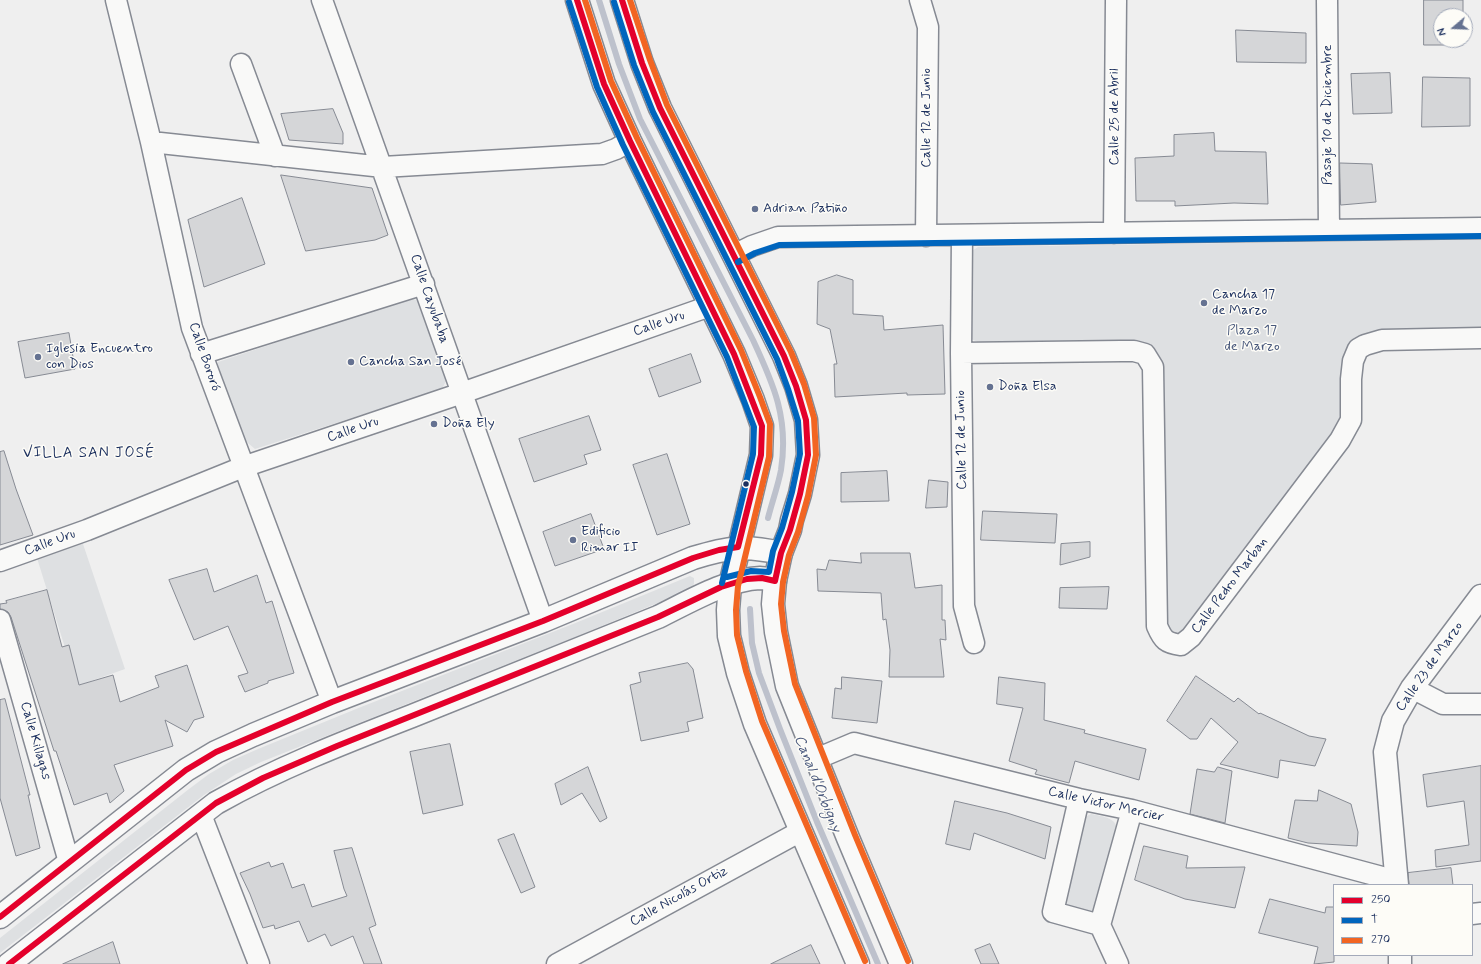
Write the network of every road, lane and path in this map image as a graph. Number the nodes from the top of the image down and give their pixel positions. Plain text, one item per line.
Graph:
1 (116, 0) edge
2 (322, 0) edge
3 (578, 0) edge
4 (622, 0) edge
5 (920, 0) edge
6 (1116, 0) edge
7 (1328, 0) edge
8 (241, 64) dead end
9 (630, 141) junction
10 (151, 142) junction
11 (275, 156) junction
12 (383, 167) junction
13 (1481, 228) edge
14 (1329, 230) junction
15 (1114, 233) junction
16 (926, 236) junction
17 (962, 236) junction
18 (734, 256) junction
19 (424, 284) junction
20 (710, 306) junction
21 (1481, 338) edge
22 (961, 353) junction
23 (201, 354) junction
24 (462, 393) junction
25 (243, 466) junction
26 (738, 547) junction
27 (781, 553) junction
28 (0, 561) edge
29 (775, 581) junction
30 (730, 585) junction
31 (1481, 596) edge
32 (0, 620) edge
33 (543, 621) junction
34 (974, 643) dead end
35 (1412, 688) junction
36 (332, 702) junction
37 (1481, 704) edge
38 (816, 759) junction
39 (1079, 799) junction
40 (1132, 810) junction
41 (201, 815) junction
42 (801, 831) junction
43 (69, 862) junction
44 (1397, 883) edge
45 (0, 917) edge
46 (1100, 925) junction
47 (582, 958) edge
48 (10, 964) edge
49 (259, 964) edge
50 (557, 964) edge
51 (858, 964) edge
52 (901, 964) edge
53 (1118, 964) edge

1 - 10 street, Calle Bororó
2 - 12 street, Calle Cayubaba
3 - 9 main road
4 - 18 main road
5 - 16 street, Calle 12 de Junio
6 - 15 street, Calle 25 de Abril
7 - 14 street, Pasaje 10 de Diciembre
8 - 11 street
9 - 12 street
9 - 20 main road
10 - 11 street
10 - 23 street, Calle Bororó
11 - 12 street
12 - 19 street, Calle Cayubaba
13 - 14 street
14 - 15 street
15 - 17 street
16 - 17 street
16 - 18 street
17 - 22 street, Calle 12 de Junio
18 - 27 main road
19 - 23 street
19 - 24 street, Calle Cayubaba
20 - 24 street, Calle Uru
20 - 26 main road
21 - 22 street, Calle Pedro Marban
22 - 34 street, Calle 12 de Junio
23 - 25 street, Calle Bororó
24 - 25 street, Calle Uru
24 - 33 street, Calle Cayubaba
25 - 28 street, Calle Uru
25 - 36 street, Calle Bororó
26 - 27 main road
26 - 30 main road
26 - 33 main road
27 - 29 main road
29 - 30 main road
29 - 38 main road
30 - 41 main road
30 - 42 main road
31 - 35 main road, Calle 23 de Marzo
32 - 43 street, Calle Killagas
33 - 36 main road
35 - 37 street
35 - 44 main road, Calle 23 de Marzo
36 - 43 main road
38 - 39 street, Calle Victor Mercier
38 - 52 main road
39 - 40 street, Calle Victor Mercier
39 - 46 street
40 - 44 street, Calle Victor Mercier
40 - 46 street
41 - 48 main road
41 - 49 street
42 - 47 street, Calle Nicolás Ortiz
42 - 51 main road
43 - 45 main road
46 - 53 street
47 - 50 street, Calle Nicolás Ortiz

